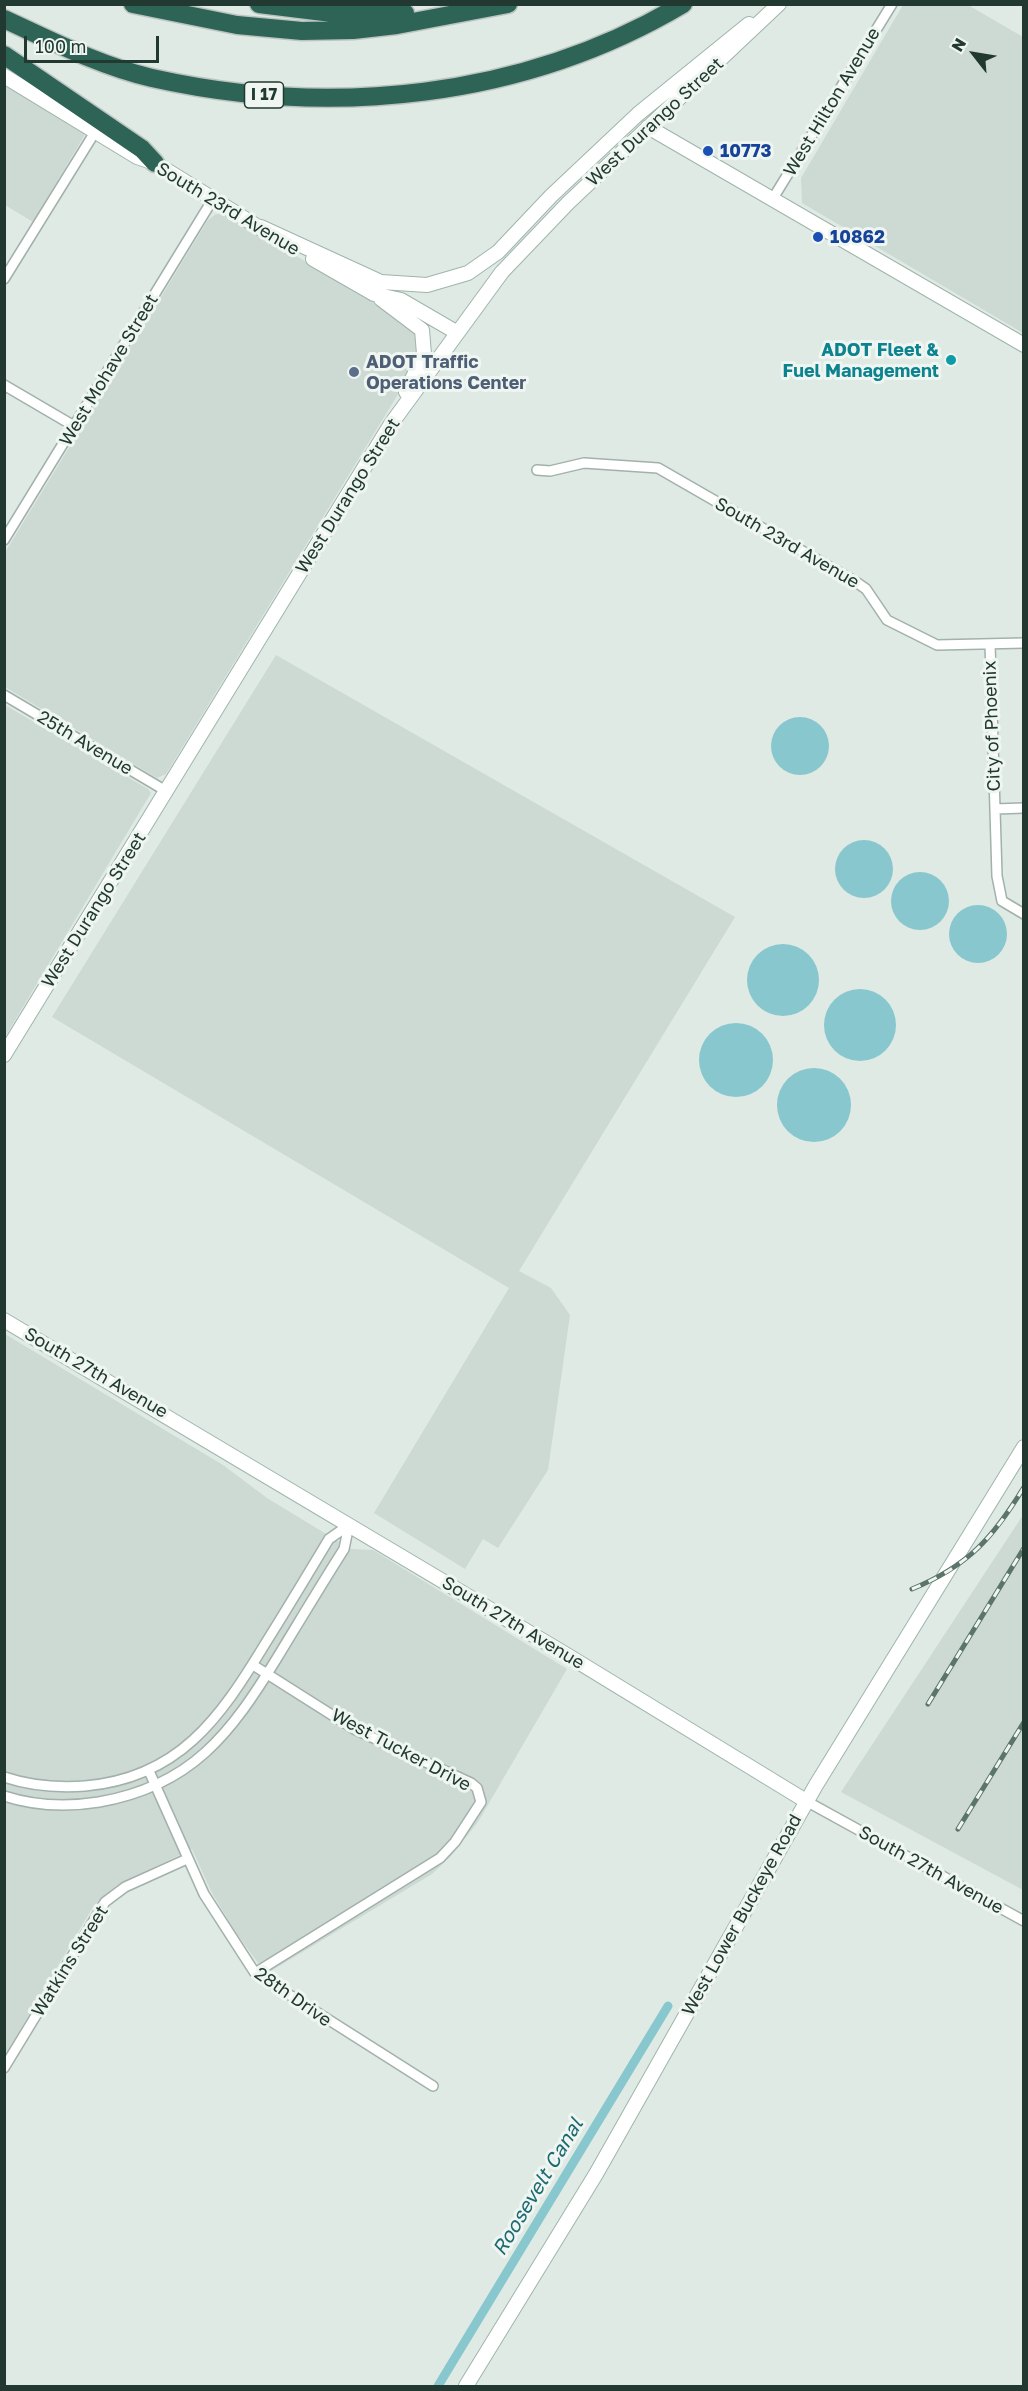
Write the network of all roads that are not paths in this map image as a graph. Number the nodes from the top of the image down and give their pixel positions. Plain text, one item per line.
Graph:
1 (133, 4) edge
2 (259, 4) edge
3 (683, 4) edge
4 (773, 4) edge
5 (779, 4) edge
6 (892, 4) edge
7 (505, 5) edge
8 (4, 19) edge
9 (4, 55) edge
10 (4, 76) edge
11 (665, 110) junction
12 (648, 127) junction
13 (95, 132) junction
14 (675, 143) junction
15 (612, 162) junction
16 (155, 163) junction
17 (213, 199) junction
18 (772, 200) junction
19 (261, 227) junction
20 (4, 279) edge
21 (374, 294) junction
22 (456, 332) junction
23 (1023, 345) edge
24 (4, 385) edge
25 (391, 424) junction
26 (74, 426) junction
27 (537, 470) dead end
28 (4, 540) edge
29 (1023, 643) edge
30 (990, 644) junction
31 (4, 695) edge
32 (166, 791) junction
33 (1023, 808) edge
34 (995, 809) junction
35 (1023, 914) edge
36 (4, 1055) edge
37 (4, 1320) edge
38 (1023, 1447) edge
39 (349, 1525) junction
40 (253, 1665) junction
41 (267, 1674) junction
42 (149, 1771) junction
43 (4, 1777) edge
44 (155, 1786) junction
45 (4, 1796) edge
46 (806, 1801) junction
47 (187, 1859) junction
48 (1023, 1921) edge
49 (255, 1973) junction
50 (4, 2068) edge
51 (433, 2086) dead end
52 (466, 2386) edge

1 - 7 highway
2 - 7 highway
3 - 8 highway, I 17
4 - 19 main road
5 - 11 main road, West Durango Street
6 - 18 street, West Hilton Avenue
9 - 16 highway
10 - 13 main road, South 23rd Avenue
11 - 12 main road, West Durango Street
11 - 14 main road
12 - 14 main road
12 - 15 main road, West Durango Street
13 - 16 main road, South 23rd Avenue
13 - 20 street
14 - 15 main road
14 - 18 main road
15 - 22 main road, West Durango Street
16 - 17 main road, South 23rd Avenue
17 - 19 main road, South 23rd Avenue
17 - 26 street, West Mohave Street
18 - 23 main road
19 - 21 main road, South 23rd Avenue
21 - 22 main road, South 23rd Avenue
21 - 25 main road
22 - 25 main road, West Durango Street
24 - 26 street
25 - 32 main road, West Durango Street
26 - 28 street, West Mohave Street
27 - 30 street, South 23rd Avenue
29 - 30 street, South 23rd Avenue
30 - 34 street, City of Phoenix
31 - 32 street, 25th Avenue
32 - 36 main road, West Durango Street
33 - 34 street, City of Phoenix
34 - 35 street, City of Phoenix
37 - 39 main road, South 27th Avenue
38 - 46 main road, West Lower Buckeye Road
39 - 40 street
39 - 41 street
39 - 46 main road, South 27th Avenue
40 - 41 street, West Tucker Drive
40 - 42 street
41 - 44 street
41 - 49 street, West Tucker Drive
42 - 43 street
42 - 44 street, 28th Drive
44 - 45 street
44 - 47 street, 28th Drive
46 - 48 street, South 27th Avenue
46 - 52 main road, West Lower Buckeye Road
47 - 49 street, 28th Drive
47 - 50 street, Watkins Street
49 - 51 street, 28th Drive

